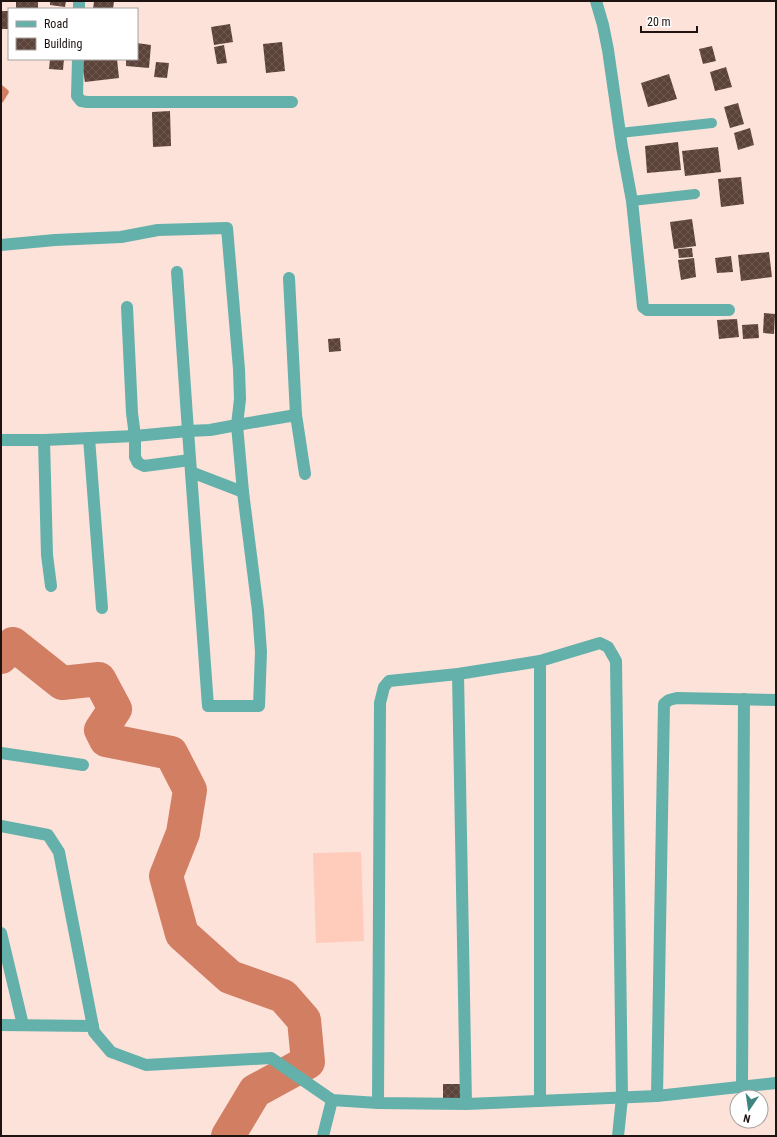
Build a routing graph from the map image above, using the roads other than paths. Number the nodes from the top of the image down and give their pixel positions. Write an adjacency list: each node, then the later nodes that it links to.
1 (596, 1): 5 (street)
2 (78, 60): 3 (street)
3 (292, 102)
4 (712, 123): 5 (lane)
5 (620, 132): 7 (street)
6 (695, 194): 7 (lane)
7 (632, 201): 12 (street)
8 (1, 245): 14 (street)
9 (177, 272): 15 (street)
10 (289, 278): 13 (street)
11 (126, 307): 16 (street)
12 (729, 310)
13 (296, 415): 14 (street); 22 (street)
14 (237, 424): 15 (street); 23 (street)
15 (188, 431): 16 (street); 20 (street)
16 (135, 436): 17 (street); 20 (street)
17 (89, 438): 19 (street); 25 (street)
18 (1, 440): 19 (street)
19 (44, 440): 24 (street)
20 (190, 460): 21 (street)
21 (191, 472): 23 (street); 23 (street)
22 (305, 474)
23 (243, 492)
24 (51, 586)
25 (102, 608)
26 (540, 661): 27 (street); 41 (street); 42 (street)
27 (458, 674): 43 (street); 44 (street)
28 (744, 699): 29 (street); 38 (street); 39 (street)
29 (776, 700)
30 (1, 753): 31 (street)
31 (83, 766)
32 (1, 826): 36 (street)
33 (1, 933): 35 (street)
34 (1, 1025): 35 (street)
35 (23, 1025): 36 (street)
36 (93, 1026): 40 (street)
37 (776, 1083): 38 (street)
38 (742, 1087): 39 (street)
39 (657, 1096): 41 (street)
40 (329, 1098): 43 (street); 45 (street)
41 (622, 1098): 42 (street); 46 (street)
42 (540, 1101): 44 (street)
43 (378, 1103): 44 (street)
44 (466, 1104)
45 (323, 1136)
46 (618, 1136)

